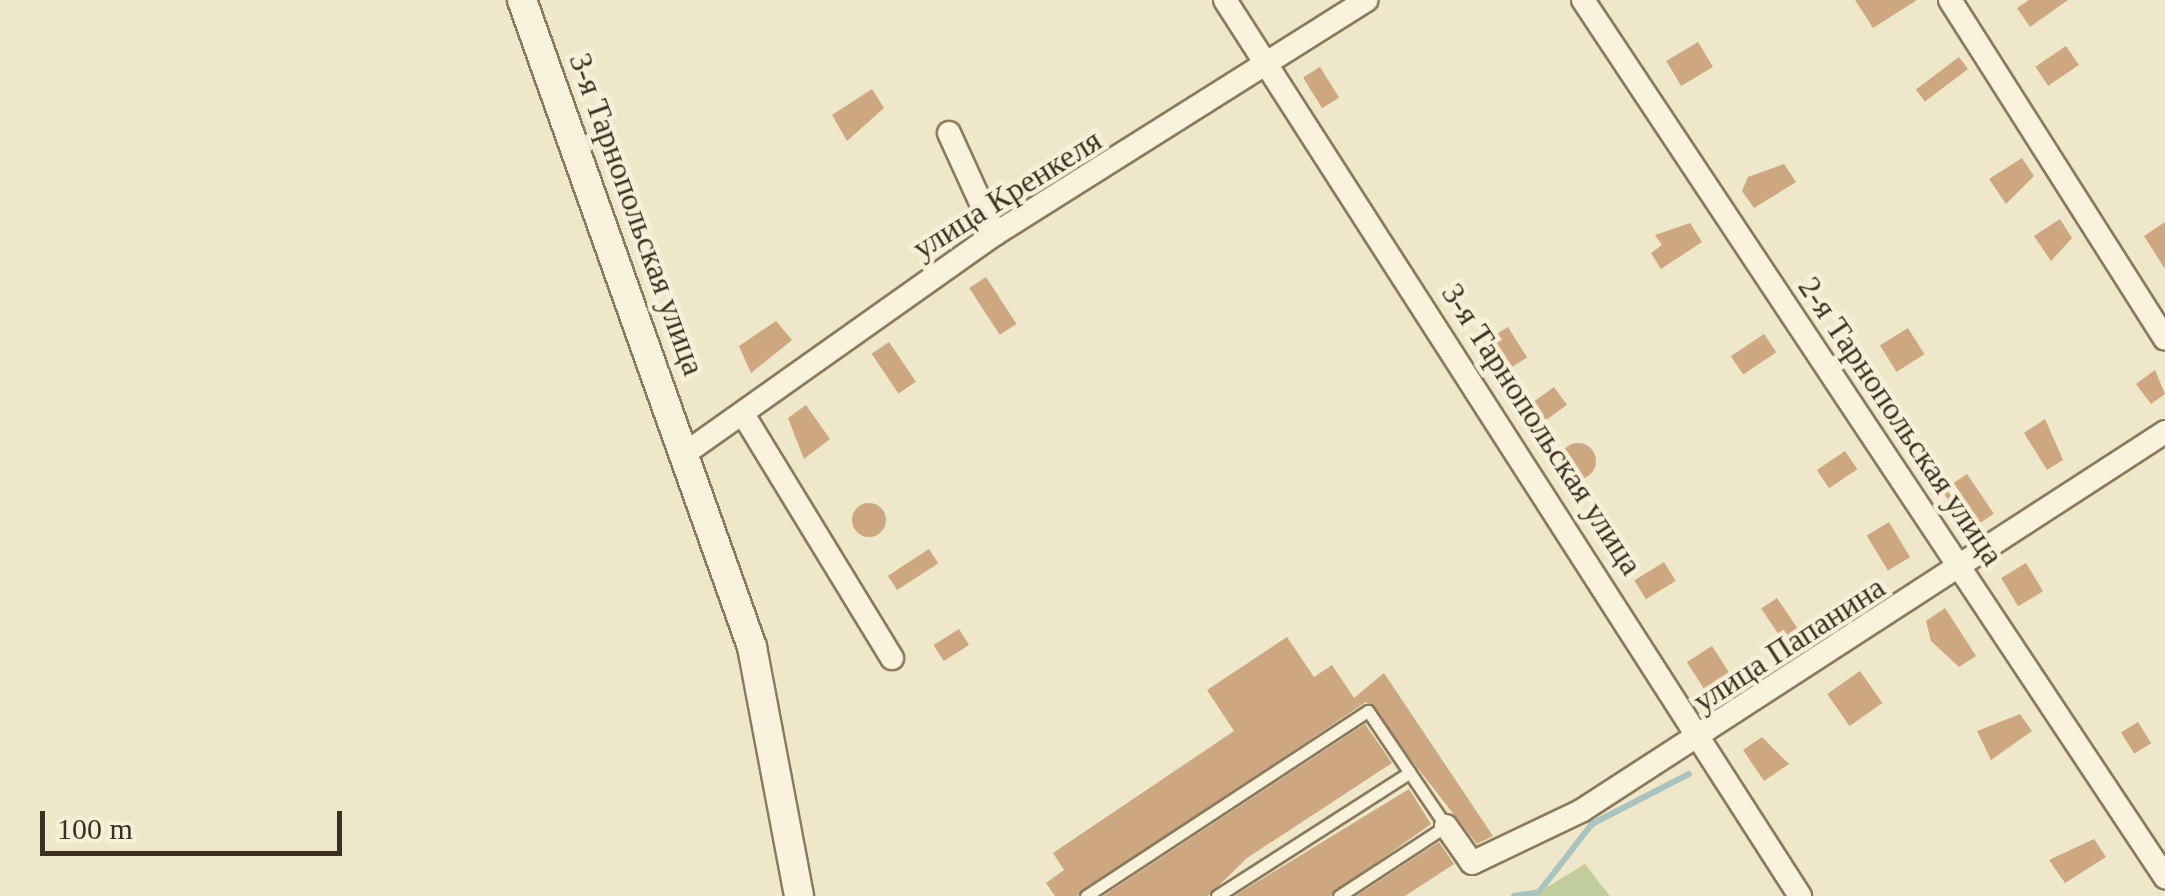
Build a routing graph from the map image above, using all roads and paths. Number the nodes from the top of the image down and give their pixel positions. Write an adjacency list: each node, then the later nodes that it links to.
1 (522, 0): 12 (street, 3-я Тарнопольская улица)
2 (1225, 0): 6 (street, 3-я Тарнопольская улица)
3 (1367, 0): 6 (street, улица Кренкеля)
4 (1583, 0): 13 (street, 2-я Тарнопольская улица)
5 (1950, 0): 9 (street)
6 (1268, 66): 8 (street, улица Кренкеля); 15 (street, 3-я Тарнопольская улица)
7 (950, 133): 8 (street)
8 (995, 234): 10 (street, улица Кренкеля)
9 (2165, 339)
10 (743, 414): 12 (street, улица Кренкеля); 14 (street)
11 (2165, 432): 13 (street, улица Папанина)
12 (687, 452): 19 (street, 3-я Тарнопольская улица)
13 (1961, 570): 15 (street, улица Папанина); 18 (street, 2-я Тарнопольская улица)
14 (892, 658)
15 (1700, 741): 17 (street, улица Папанина); 23 (street, 3-я Тарнопольская улица)
16 (1410, 772): 17 (lane); 20 (lane); 21 (lane)
17 (1446, 826): 22 (lane)
18 (2165, 877)
19 (799, 896)
20 (1086, 896)
21 (1217, 896)
22 (1339, 896)
23 (1800, 896)

